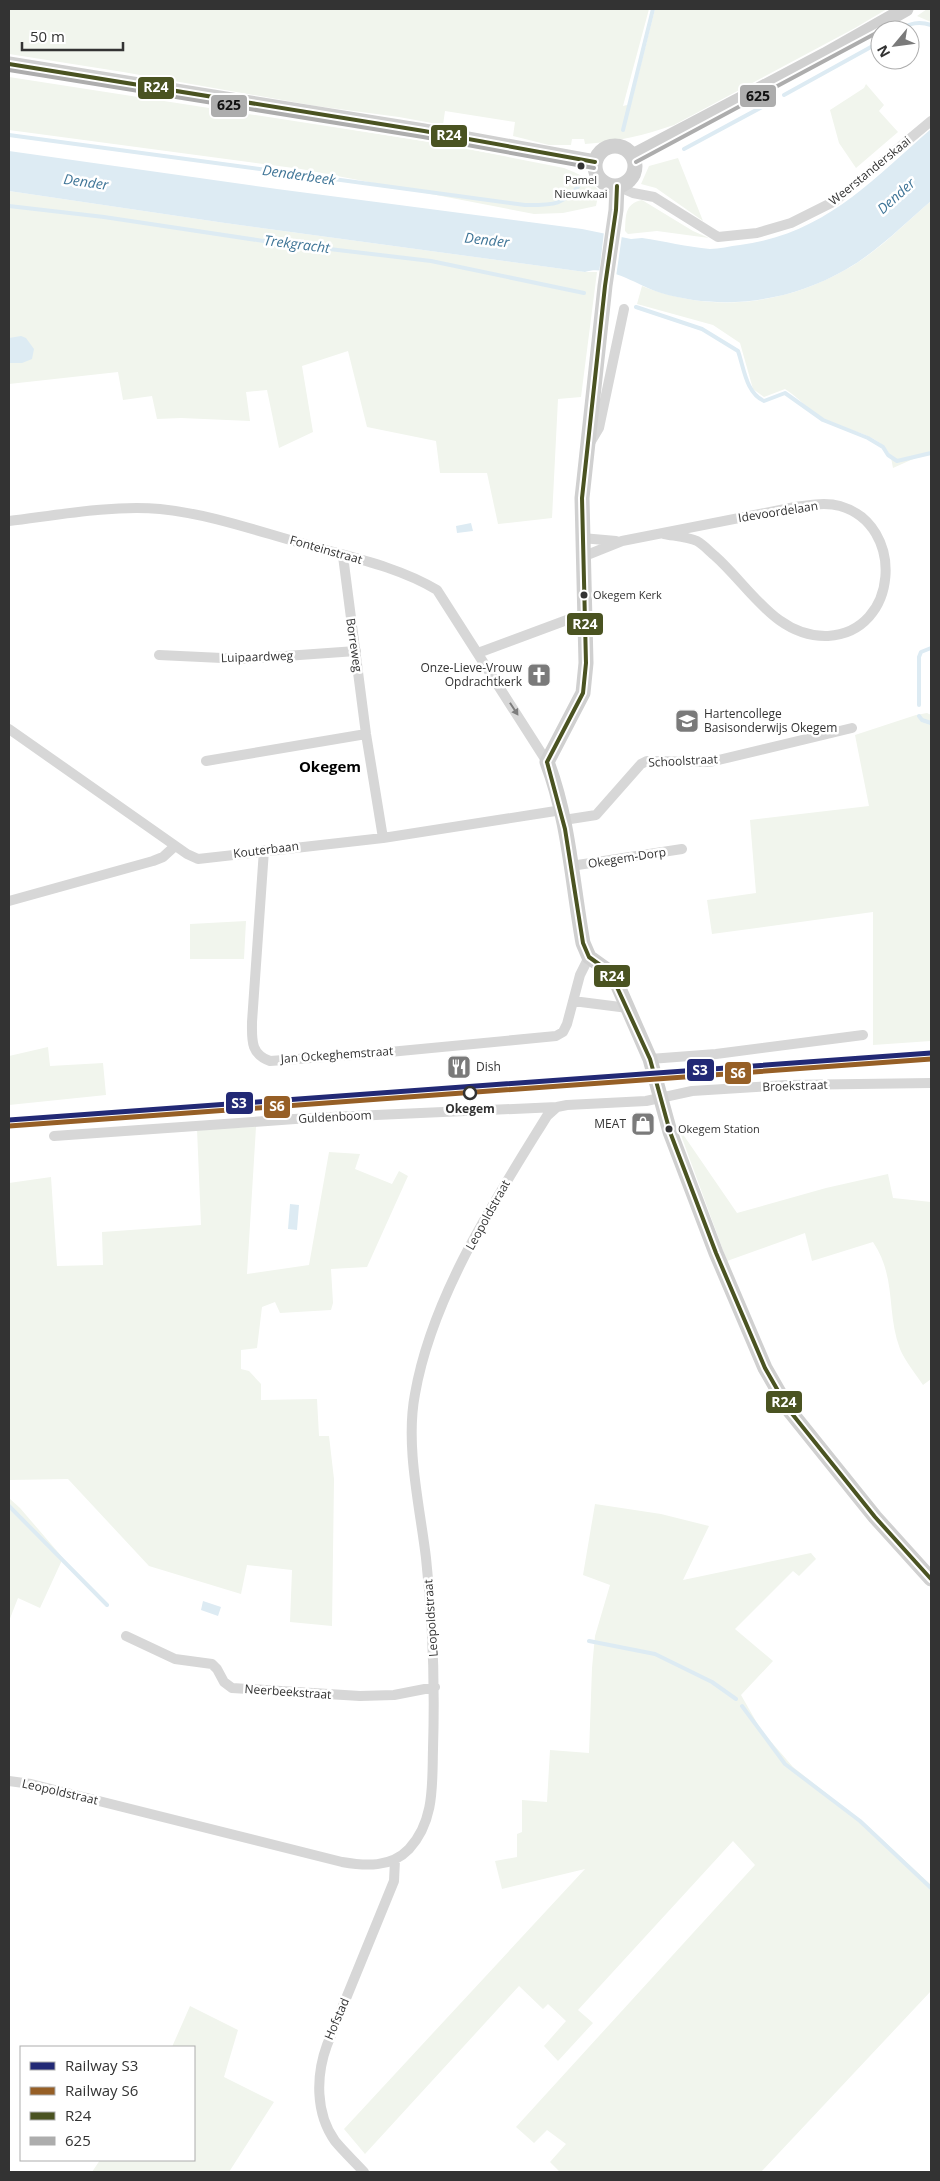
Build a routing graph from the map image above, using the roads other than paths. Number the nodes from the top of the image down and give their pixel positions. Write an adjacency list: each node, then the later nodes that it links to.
1 (906, 9): 4 (main road)
2 (9, 64): 5 (main road)
3 (931, 121): 6 (street, Weerstanderskaai)
4 (633, 156): 5 (main road); 6 (main road)
5 (595, 162): 6 (main road)
6 (617, 186): 8 (main road)
7 (624, 309): 8 (street)
8 (588, 446): 11 (main road)
9 (9, 521): 13 (street, Fonteinstraat)
10 (664, 534): 10 (street, Idevoordelaan); 12 (street, Idevoordelaan)
11 (582, 538): 12 (street, Idevoordelaan); 14 (main road)
12 (622, 541): 14 (street, Idevoordelaan)
13 (343, 556): 16 (street, Borreweg); 17 (street, Fonteinstraat)
14 (582, 556): 15 (main road)
15 (583, 614): 17 (street); 23 (main road)
16 (356, 651): 18 (street, Luipaardweg); 21 (street, Borreweg)
17 (478, 653): 23 (street, Fonteinstraat, one-way to 23)
18 (159, 655)
19 (852, 728): 24 (street, Schoolstraat)
20 (9, 729): 26 (street, Kouterbaan)
21 (366, 734): 22 (street); 25 (street, Borreweg)
22 (206, 761)
23 (547, 762): 24 (main road, Okegem-Dorp)
24 (563, 815): 25 (street, Kouterbaan); 29 (main road, Okegem-Dorp)
25 (383, 838): 28 (street, Kouterbaan)
26 (175, 846): 28 (street, Kouterbaan); 30 (street)
27 (682, 849): 29 (street, Okegem-Dorp)
28 (264, 850): 32 (street, Jan Ockeghemstraat)
29 (571, 866): 31 (main road, Okegem-Dorp)
30 (9, 901)
31 (589, 957): 32 (street); 33 (main road)
32 (573, 1001): 33 (street)
33 (628, 1008): 35 (main road)
34 (863, 1035): 35 (street)
35 (650, 1059): 37 (main road)
36 (931, 1083): 37 (street, Broekstraat)
37 (660, 1098): 38 (street); 40 (main road)
38 (557, 1107): 39 (street, Guldenboom); 42 (street, Leopoldstraat)
39 (54, 1136)
40 (931, 1579)
41 (126, 1636): 42 (street, Neerbeekstraat)
42 (435, 1687): 44 (street, Leopoldstraat)
43 (9, 1781): 44 (street, Leopoldstraat)
44 (395, 1860): 45 (street, Hofstad)
45 (364, 2172)

